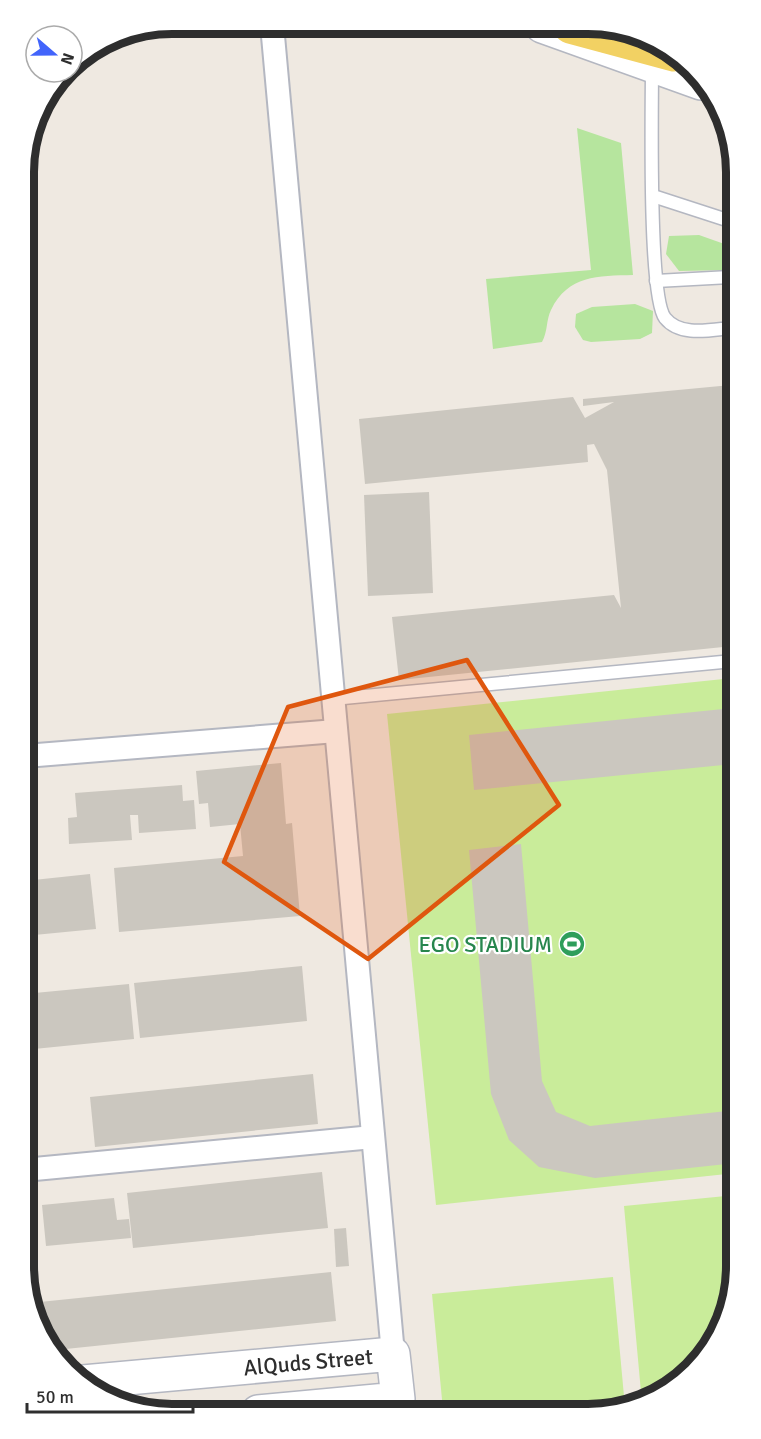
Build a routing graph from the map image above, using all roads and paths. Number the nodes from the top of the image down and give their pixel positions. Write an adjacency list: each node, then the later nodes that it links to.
1 (571, 34): 4 (street)
2 (591, 34): 4 (main road)
3 (273, 35): 12 (street)
4 (663, 60): 5 (street); 6 (lane)
5 (681, 71)
6 (653, 196): 7 (lane); 9 (lane)
7 (726, 220)
8 (726, 277): 9 (lane)
9 (656, 280): 10 (lane)
10 (726, 328)
11 (726, 662): 12 (lane)
12 (333, 699): 13 (street)
13 (336, 731): 14 (street); 15 (street)
14 (34, 755)
15 (373, 1137): 16 (street); 17 (street)
16 (34, 1169)
17 (393, 1354): 18 (street, AlQuds Street); 19 (street)
18 (96, 1381)
19 (398, 1404)

